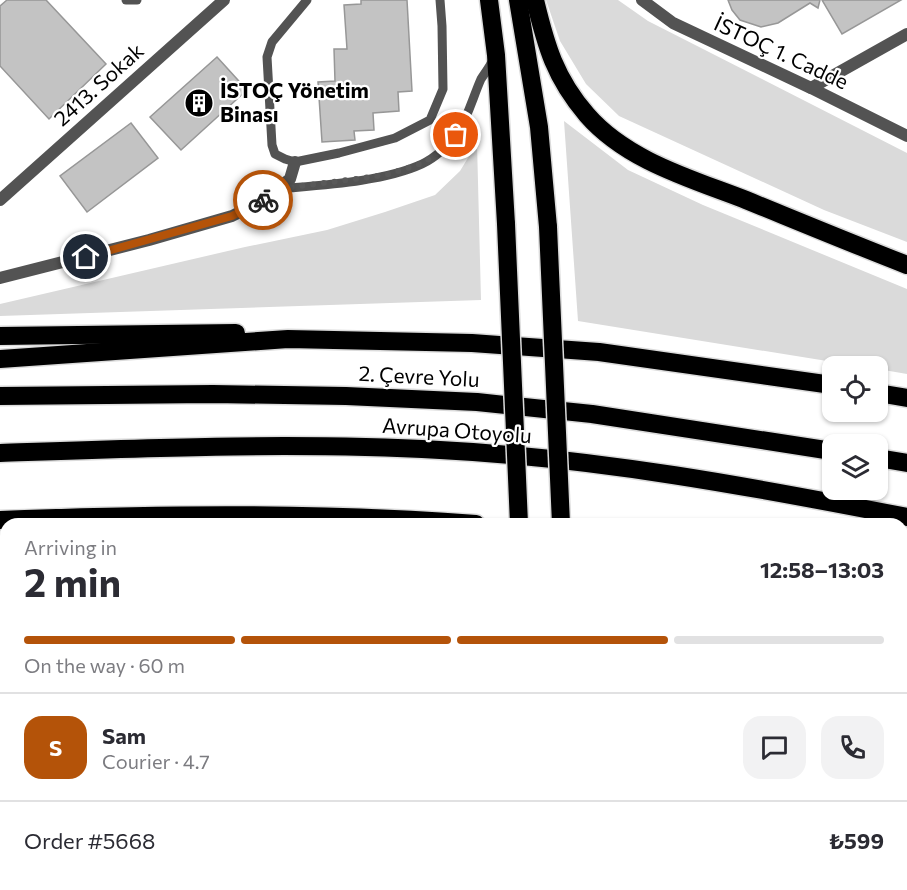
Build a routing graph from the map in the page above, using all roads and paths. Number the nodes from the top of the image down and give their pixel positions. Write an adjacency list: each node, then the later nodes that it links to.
1 (126, 0): 2 (lane)
2 (137, 0)
3 (224, 0): 16 (street, 2413. Sokak)
4 (306, 0): 14 (lane)
5 (440, 0): 14 (lane)
6 (489, 0): 11 (highway)
7 (518, 0): 33 (highway, bridge)
8 (535, 0): 17 (highway)
9 (643, 0): 12 (street, İSTOÇ 1. Cadde)
10 (907, 34): 12 (street)
11 (496, 55): 15 (lane); 32 (highway, bridge)
12 (811, 88): 13 (street, İSTOÇ 1. Cadde)
13 (907, 136)
14 (295, 162): 15 (street)
15 (278, 189): 18 (street)
16 (0, 200)
17 (907, 265)
18 (0, 278)
19 (0, 336): 20 (highway)
20 (288, 339): 21 (highway); 22 (highway)
21 (0, 359)
22 (822, 385)
23 (888, 395): 25 (highway)
24 (0, 396): 26 (highway, 2. Çevre Yolu)
25 (907, 398)
26 (822, 449)
27 (0, 453): 34 (highway, Avrupa Otoyolu)
28 (888, 460): 29 (highway)
29 (907, 463)
30 (63, 518): 31 (highway)
31 (363, 518)
32 (519, 518)
33 (561, 518)
34 (907, 518)

